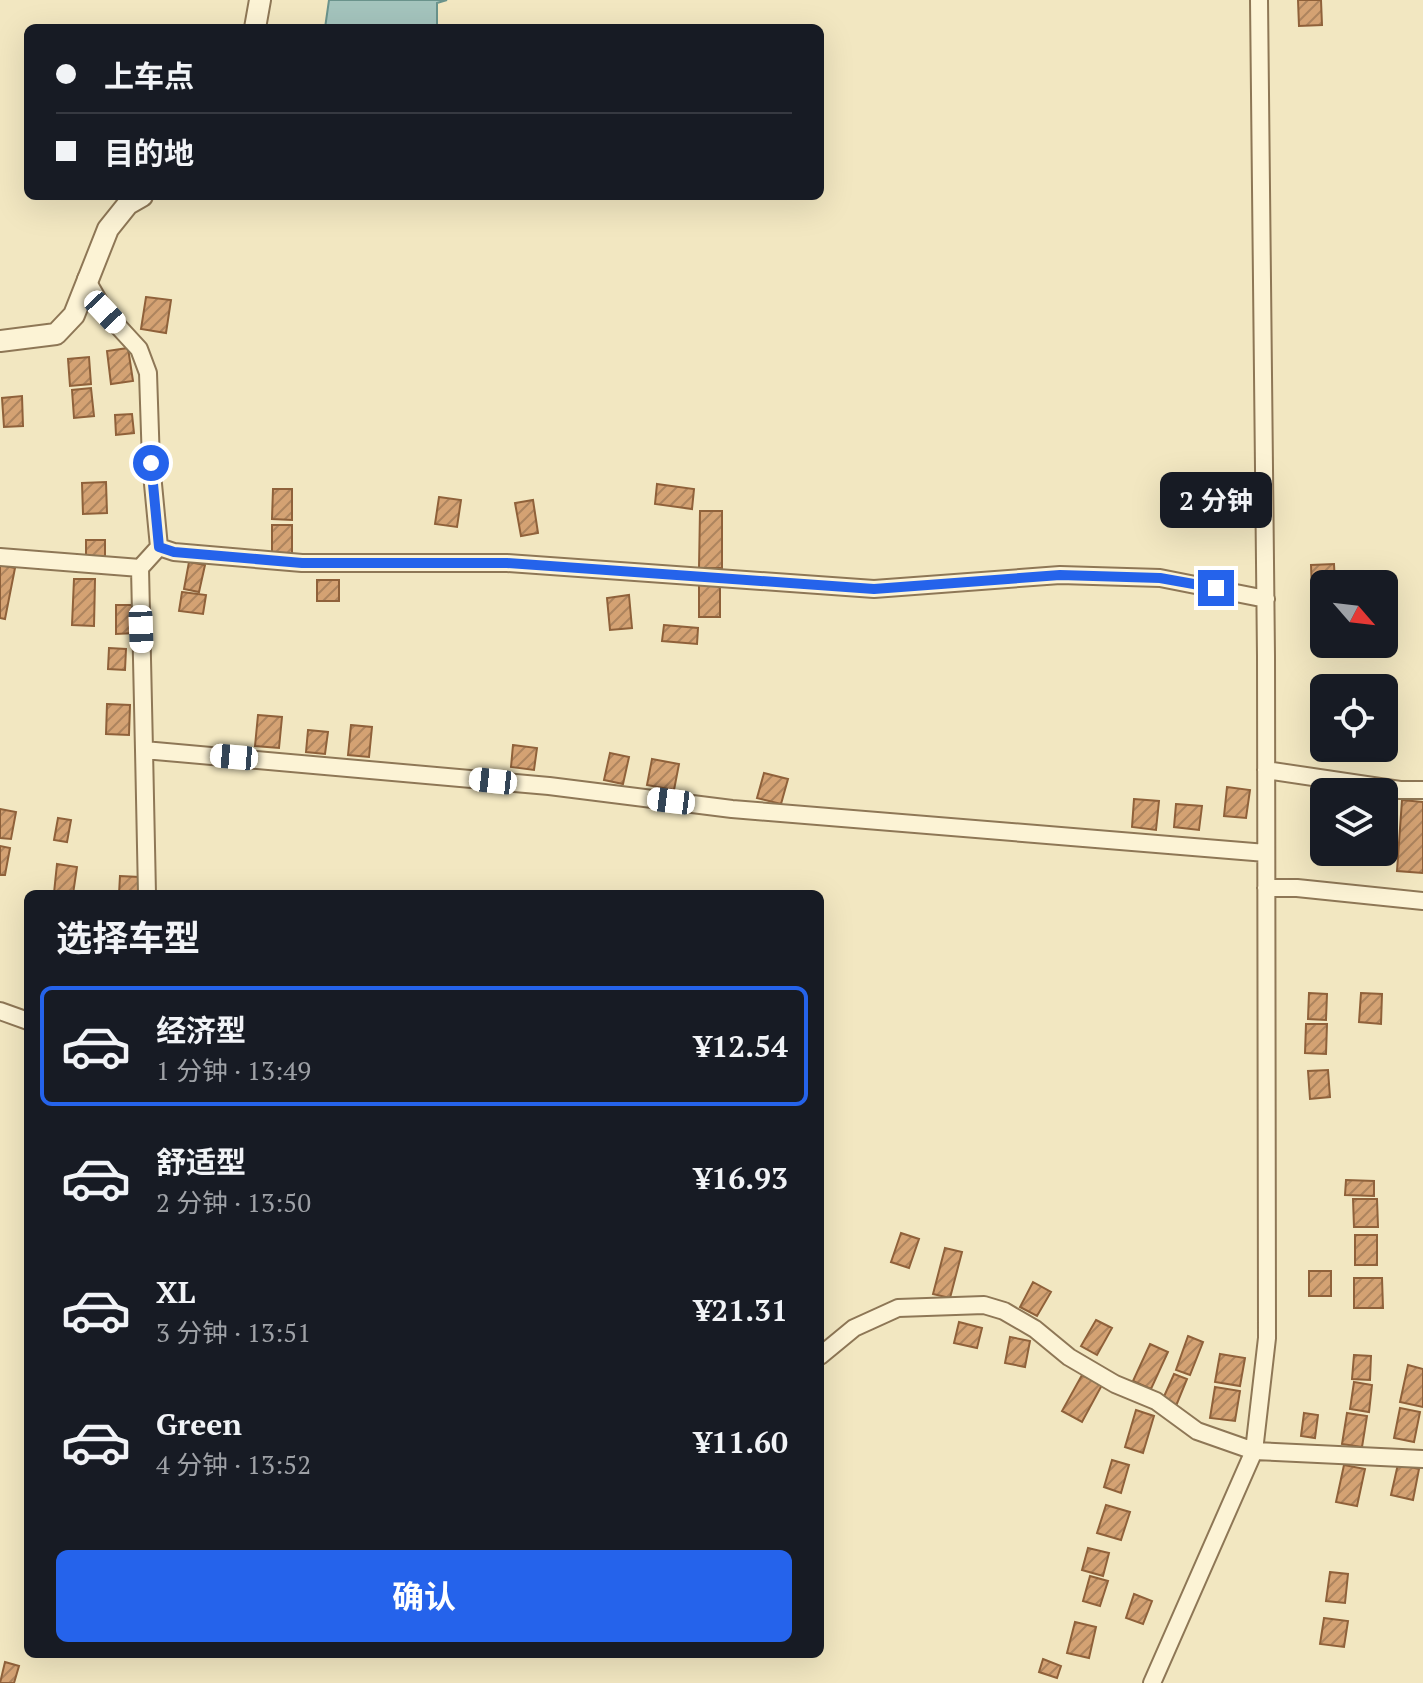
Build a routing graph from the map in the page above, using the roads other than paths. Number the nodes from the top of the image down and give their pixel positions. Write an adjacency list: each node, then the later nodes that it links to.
1 (260, 0): 3 (street)
2 (1259, 0): 10 (street)
3 (256, 24)
4 (135, 200): 5 (street)
5 (86, 279): 6 (street); 7 (street)
6 (0, 341)
7 (159, 547): 9 (street); 10 (street)
8 (0, 557): 9 (street)
9 (140, 568): 11 (street)
10 (1266, 599): 12 (street)
11 (144, 750): 14 (street); 16 (street)
12 (1266, 770): 13 (street); 14 (street)
13 (1423, 790)
14 (1266, 853): 15 (street)
15 (1266, 888): 17 (street); 21 (street)
16 (147, 890)
17 (1423, 901)
18 (0, 1011): 19 (street)
19 (24, 1020)
20 (824, 1353): 21 (street)
21 (1254, 1451): 22 (street); 23 (street)
22 (1423, 1459)
23 (1152, 1683)

